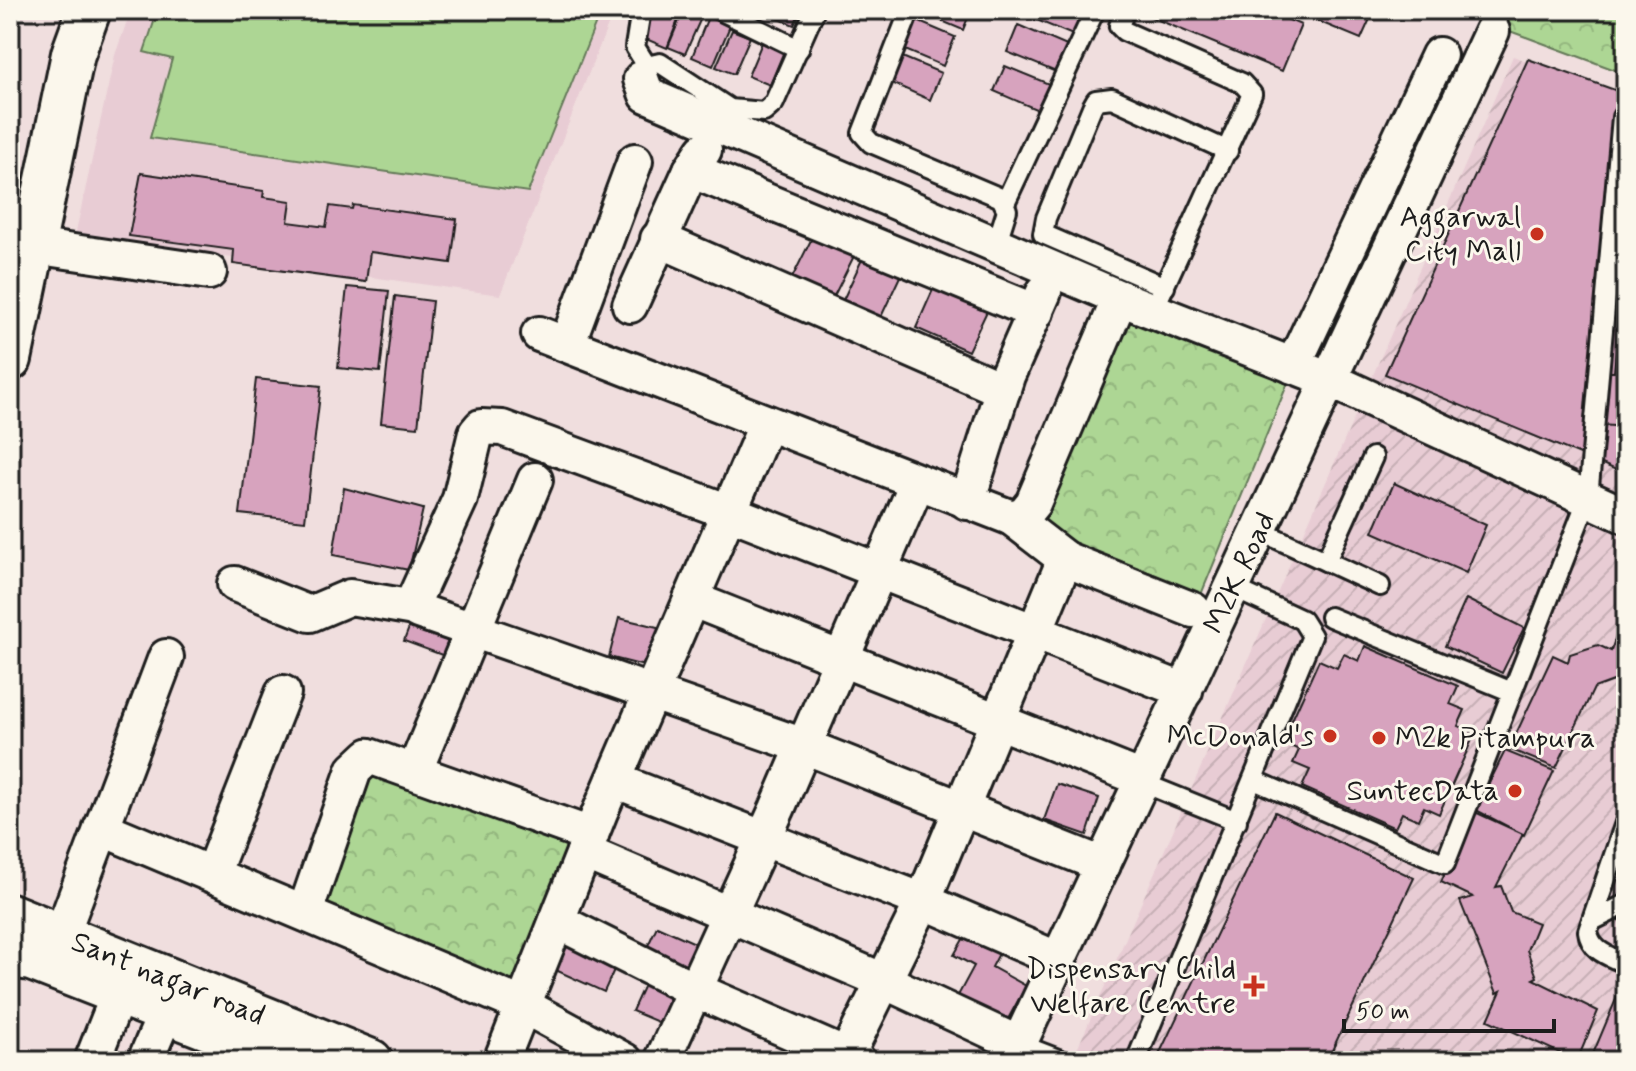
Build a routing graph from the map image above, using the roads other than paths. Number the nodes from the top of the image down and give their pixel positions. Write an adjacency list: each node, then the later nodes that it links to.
1 (89, 10): 18 (street)
2 (641, 10): 11 (lane)
3 (719, 10): 9 (lane)
4 (815, 10): 9 (lane)
5 (910, 10): 15 (lane)
6 (1095, 10): 15 (lane)
7 (1125, 10): 13 (lane)
8 (1492, 31): 27 (street, M2K Road)
9 (799, 49): 11 (lane)
10 (1439, 55): 26 (street)
11 (644, 73): 17 (street)
12 (1626, 111): 33 (lane)
13 (1228, 151): 22 (lane); 22 (lane)
14 (635, 161): 29 (street)
15 (1005, 203): 17 (lane)
16 (658, 239): 23 (street); 24 (street); 28 (street)
17 (996, 245): 19 (street)
18 (33, 246): 20 (street); 25 (street)
19 (1054, 270): 21 (street); 24 (street)
20 (209, 272)
21 (1120, 298): 22 (street); 37 (street)
22 (1159, 299): 26 (street)
23 (630, 305)
24 (1036, 312): 28 (street)
25 (10, 359)
26 (1293, 366): 27 (street)
27 (1330, 380): 33 (street); 38 (street, M2K Road)
28 (1003, 390): 34 (street)
29 (767, 423): 32 (street); 35 (street)
30 (1373, 457): 40 (lane)
31 (535, 480): 49 (street)
32 (917, 483): 34 (street); 41 (street)
33 (1588, 498): 36 (street); 55 (lane)
34 (967, 502): 37 (street)
35 (729, 512): 41 (street); 45 (street); 46 (street)
36 (1626, 516)
37 (1012, 518): 39 (street)
38 (1260, 531): 40 (lane); 44 (street, M2K Road)
39 (1065, 559): 47 (street); 50 (street)
40 (1326, 561): 43 (lane)
41 (879, 572): 50 (street); 52 (street)
42 (235, 584): 46 (street)
43 (1380, 586)
44 (1233, 588): 54 (street, M2K Road); 61 (lane)
45 (691, 599): 52 (street); 53 (street)
46 (414, 608): 49 (street)
47 (1193, 610)
48 (1330, 617): 55 (lane)
49 (473, 630): 53 (street); 59 (street)
50 (1034, 633): 54 (street); 57 (street)
51 (166, 657): 66 (street)
52 (841, 661): 57 (street); 58 (street)
53 (653, 691): 58 (street); 60 (street)
54 (1185, 691): 62 (street, M2K Road)
55 (1512, 692): 61 (lane)
56 (283, 693): 70 (street)
57 (998, 720): 62 (street); 63 (street)
58 (804, 746): 63 (street); 67 (street)
59 (415, 770): 68 (street); 73 (street)
60 (614, 780): 67 (street); 68 (street)
61 (1254, 780): 65 (lane)
62 (1151, 784): 65 (lane); 69 (street, M2K Road)
63 (962, 807): 69 (street); 71 (street)
64 (1626, 820): 77 (lane)
65 (1237, 821): 98 (lane)
66 (101, 828): 70 (street); 78 (street)
67 (763, 839): 71 (street); 75 (street)
68 (588, 843): 75 (street); 76 (street)
69 (1103, 865): 80 (street, M2K Road)
70 (212, 874): 73 (street)
71 (923, 901): 80 (street); 82 (street)
72 (1626, 904): 77 (lane)
73 (305, 912): 85 (street)
74 (10, 915): 78 (street, Sant nagar road)
75 (728, 915): 82 (street); 83 (street)
76 (557, 921): 83 (street); 85 (street)
77 (1592, 921): 81 (lane)
78 (61, 936): 93 (street, Sant nagar road)
79 (10, 956): 84 (street, Sant nagar road)
80 (1059, 960): 88 (street, M2K Road)
81 (1626, 964)
82 (884, 981): 88 (street); 89 (street)
83 (695, 990): 89 (street); 96 (street)
84 (119, 993): 86 (street, Sant nagar road); 90 (street)
85 (524, 1006): 94 (street); 95 (street)
86 (166, 1012): 87 (street, Sant nagar road); 91 (street)
87 (233, 1050): 92 (street, Sant nagar road)
88 (1015, 1052): 97 (lane)
89 (849, 1059)
90 (92, 1061)
91 (145, 1061)
92 (292, 1061)
93 (371, 1061)
94 (501, 1061)
95 (625, 1061)
96 (662, 1061)
97 (1063, 1061)
98 (1136, 1061)

